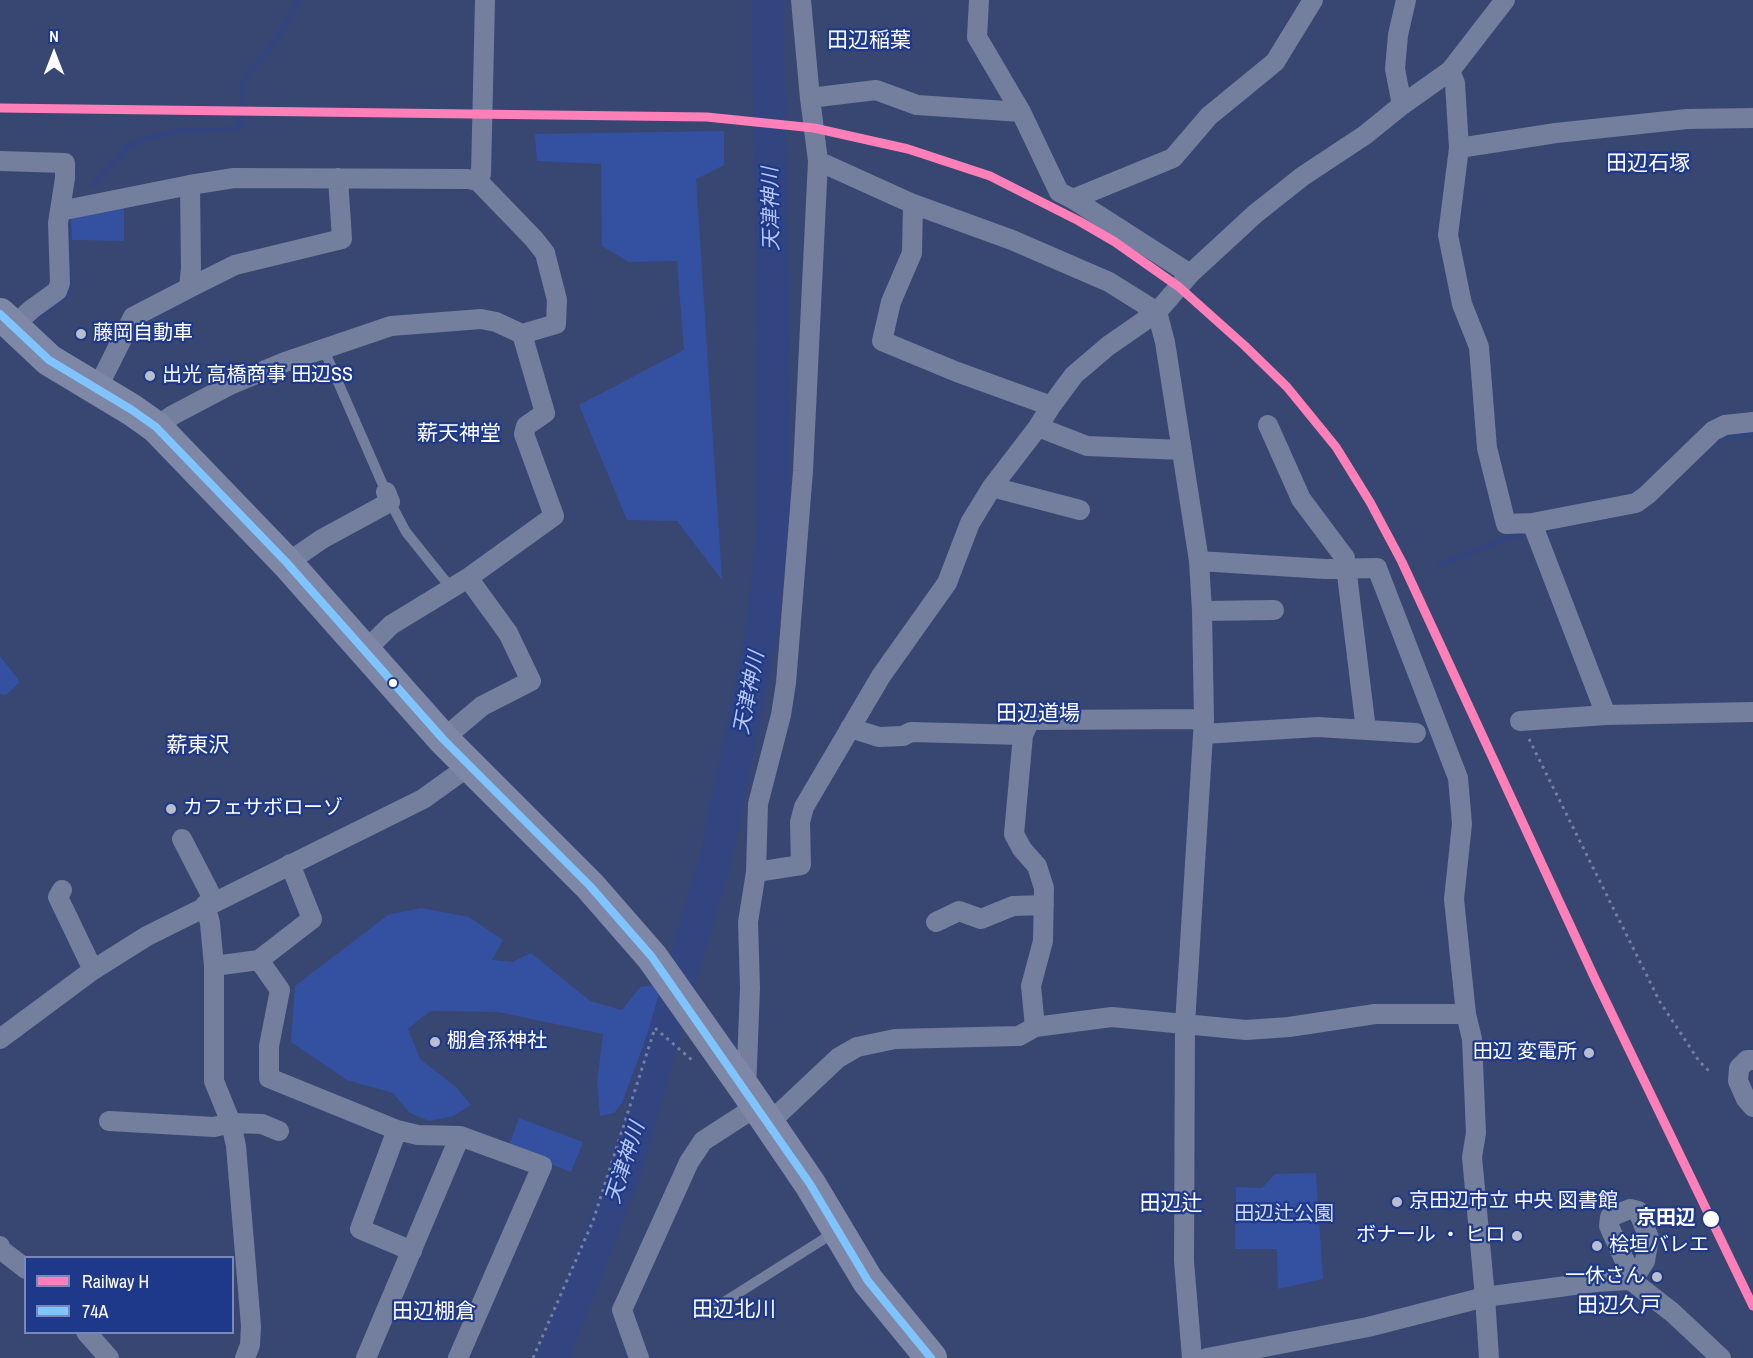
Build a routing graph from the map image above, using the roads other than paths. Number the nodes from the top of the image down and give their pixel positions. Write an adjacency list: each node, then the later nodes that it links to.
1 (485, 0): 16 (street)
2 (801, 0): 8 (street)
3 (979, 0): 10 (street)
4 (1313, 0): 18 (street)
5 (1406, 0): 9 (street)
6 (1505, 0): 7 (street)
7 (1450, 71): 9 (street); 12 (street)
8 (810, 98): 10 (street); 13 (street)
9 (1401, 105): 21 (street)
10 (1021, 112): 18 (street)
11 (1753, 118): 12 (street)
12 (1459, 148): 37 (street)
13 (818, 160): 19 (street); 58 (street)
14 (0, 161): 20 (street)
15 (338, 178): 16 (street); 17 (street); 22 (street)
16 (478, 181): 25 (street)
17 (190, 185): 20 (street); 22 (street)
18 (1073, 199): 21 (street)
19 (913, 204): 23 (street); 28 (street)
20 (60, 211): 24 (street)
21 (1190, 274): 23 (street)
22 (189, 288): 27 (street)
23 (1157, 312): 28 (street); 33 (street)
24 (6, 320): 27 (main road)
25 (522, 334): 26 (street); 41 (street)
26 (324, 350): 32 (street); 35 (lane)
27 (97, 389): 32 (main road)
28 (1051, 406): 31 (street)
29 (1753, 422): 37 (street)
30 (1268, 424): 40 (street)
31 (1038, 427): 33 (street); 34 (street)
32 (156, 428): 39 (main road)
33 (1182, 450): 38 (street)
34 (992, 487): 36 (street); 50 (street)
35 (388, 497): 39 (street); 42 (lane)
36 (1080, 510)
37 (1534, 529): 47 (street)
38 (1199, 561): 40 (street); 44 (street)
39 (287, 563): 45 (main road)
40 (1346, 569): 51 (street); 66 (street)
41 (468, 578): 42 (street); 54 (street)
42 (451, 588): 45 (street)
43 (1274, 610): 44 (street)
44 (1202, 611): 49 (street)
45 (364, 652): 54 (main road)
46 (1753, 712): 47 (street)
47 (1606, 715): 48 (street)
48 (1520, 721)
49 (1203, 727): 51 (street); 53 (street); 67 (street)
50 (850, 728): 53 (street); 58 (street)
51 (1366, 730): 52 (street)
52 (1416, 733)
53 (1023, 735): 61 (street)
54 (443, 739): 55 (main road)
55 (469, 766): 57 (street); 71 (main road)
56 (182, 840): 60 (street)
57 (290, 864): 60 (street); 63 (street)
58 (756, 872): 71 (street)
59 (62, 890): 65 (street)
60 (210, 903): 64 (street); 65 (street)
61 (1044, 905): 62 (street); 68 (street)
62 (936, 922)
63 (259, 960): 64 (street); 75 (street)
64 (214, 966): 74 (street)
65 (93, 970): 69 (street)
66 (1466, 1014): 67 (street); 82 (street)
67 (1185, 1024): 68 (street); 91 (street)
68 (1035, 1027): 71 (street)
69 (0, 1039)
70 (1753, 1060): 72 (street)
71 (758, 1106): 78 (main road); 89 (street)
72 (1753, 1107)
73 (109, 1121): 74 (street)
74 (231, 1123): 76 (street); 86 (street)
75 (397, 1130): 77 (street); 80 (street)
76 (279, 1131)
77 (460, 1136): 80 (street); 88 (street)
78 (838, 1231): 83 (lane); 90 (main road)
79 (0, 1246): 81 (street)
80 (412, 1251): 87 (street)
81 (24, 1267)
82 (1485, 1297): 92 (street); 93 (street); 94 (street)
83 (705, 1314)
84 (88, 1334): 85 (street)
85 (109, 1358)
86 (245, 1358)
87 (366, 1358)
88 (458, 1358)
89 (639, 1358)
90 (931, 1358)
91 (1192, 1358)
92 (1208, 1358)
93 (1489, 1358)
94 (1721, 1358)

